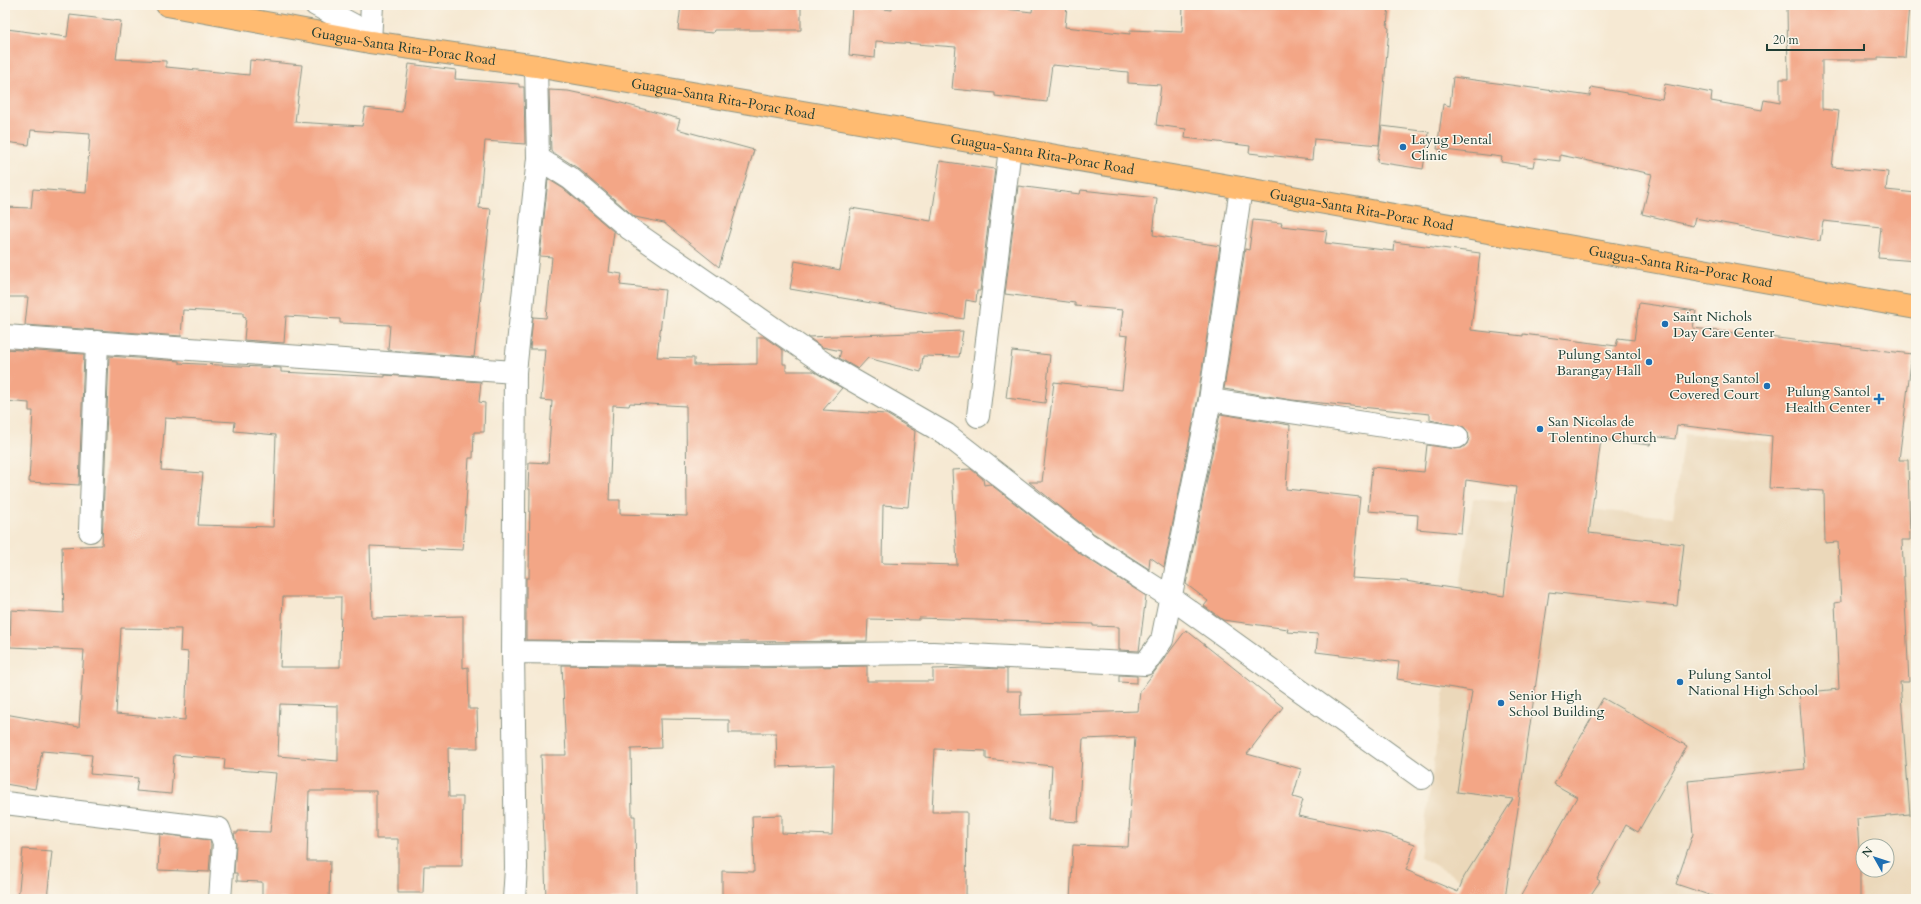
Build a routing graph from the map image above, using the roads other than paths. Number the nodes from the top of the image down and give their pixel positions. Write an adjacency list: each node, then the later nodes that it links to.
1 (167, 5): 4 (main road, Guagua-Santa Rita-Porac Road)
2 (316, 5): 4 (street)
3 (372, 5): 4 (street)
4 (370, 38): 5 (main road, Guagua-Santa Rita-Porac Road)
5 (536, 66): 6 (main road, Guagua-Santa Rita-Porac Road); 7 (street)
6 (1010, 148): 8 (main road, Guagua-Santa Rita-Porac Road); 14 (street)
7 (538, 158): 12 (street); 17 (street)
8 (1241, 188): 9 (main road, Guagua-Santa Rita-Porac Road); 13 (street)
9 (1916, 308)
10 (5, 336): 11 (street)
11 (98, 342): 12 (street); 16 (street)
12 (514, 372): 18 (street)
13 (1210, 400): 15 (street); 17 (street)
14 (978, 416)
15 (1457, 437)
16 (90, 531)
17 (1170, 597): 18 (street); 19 (street)
18 (513, 652): 22 (street)
19 (1422, 778)
20 (5, 803): 21 (street)
21 (220, 899)
22 (514, 899)

